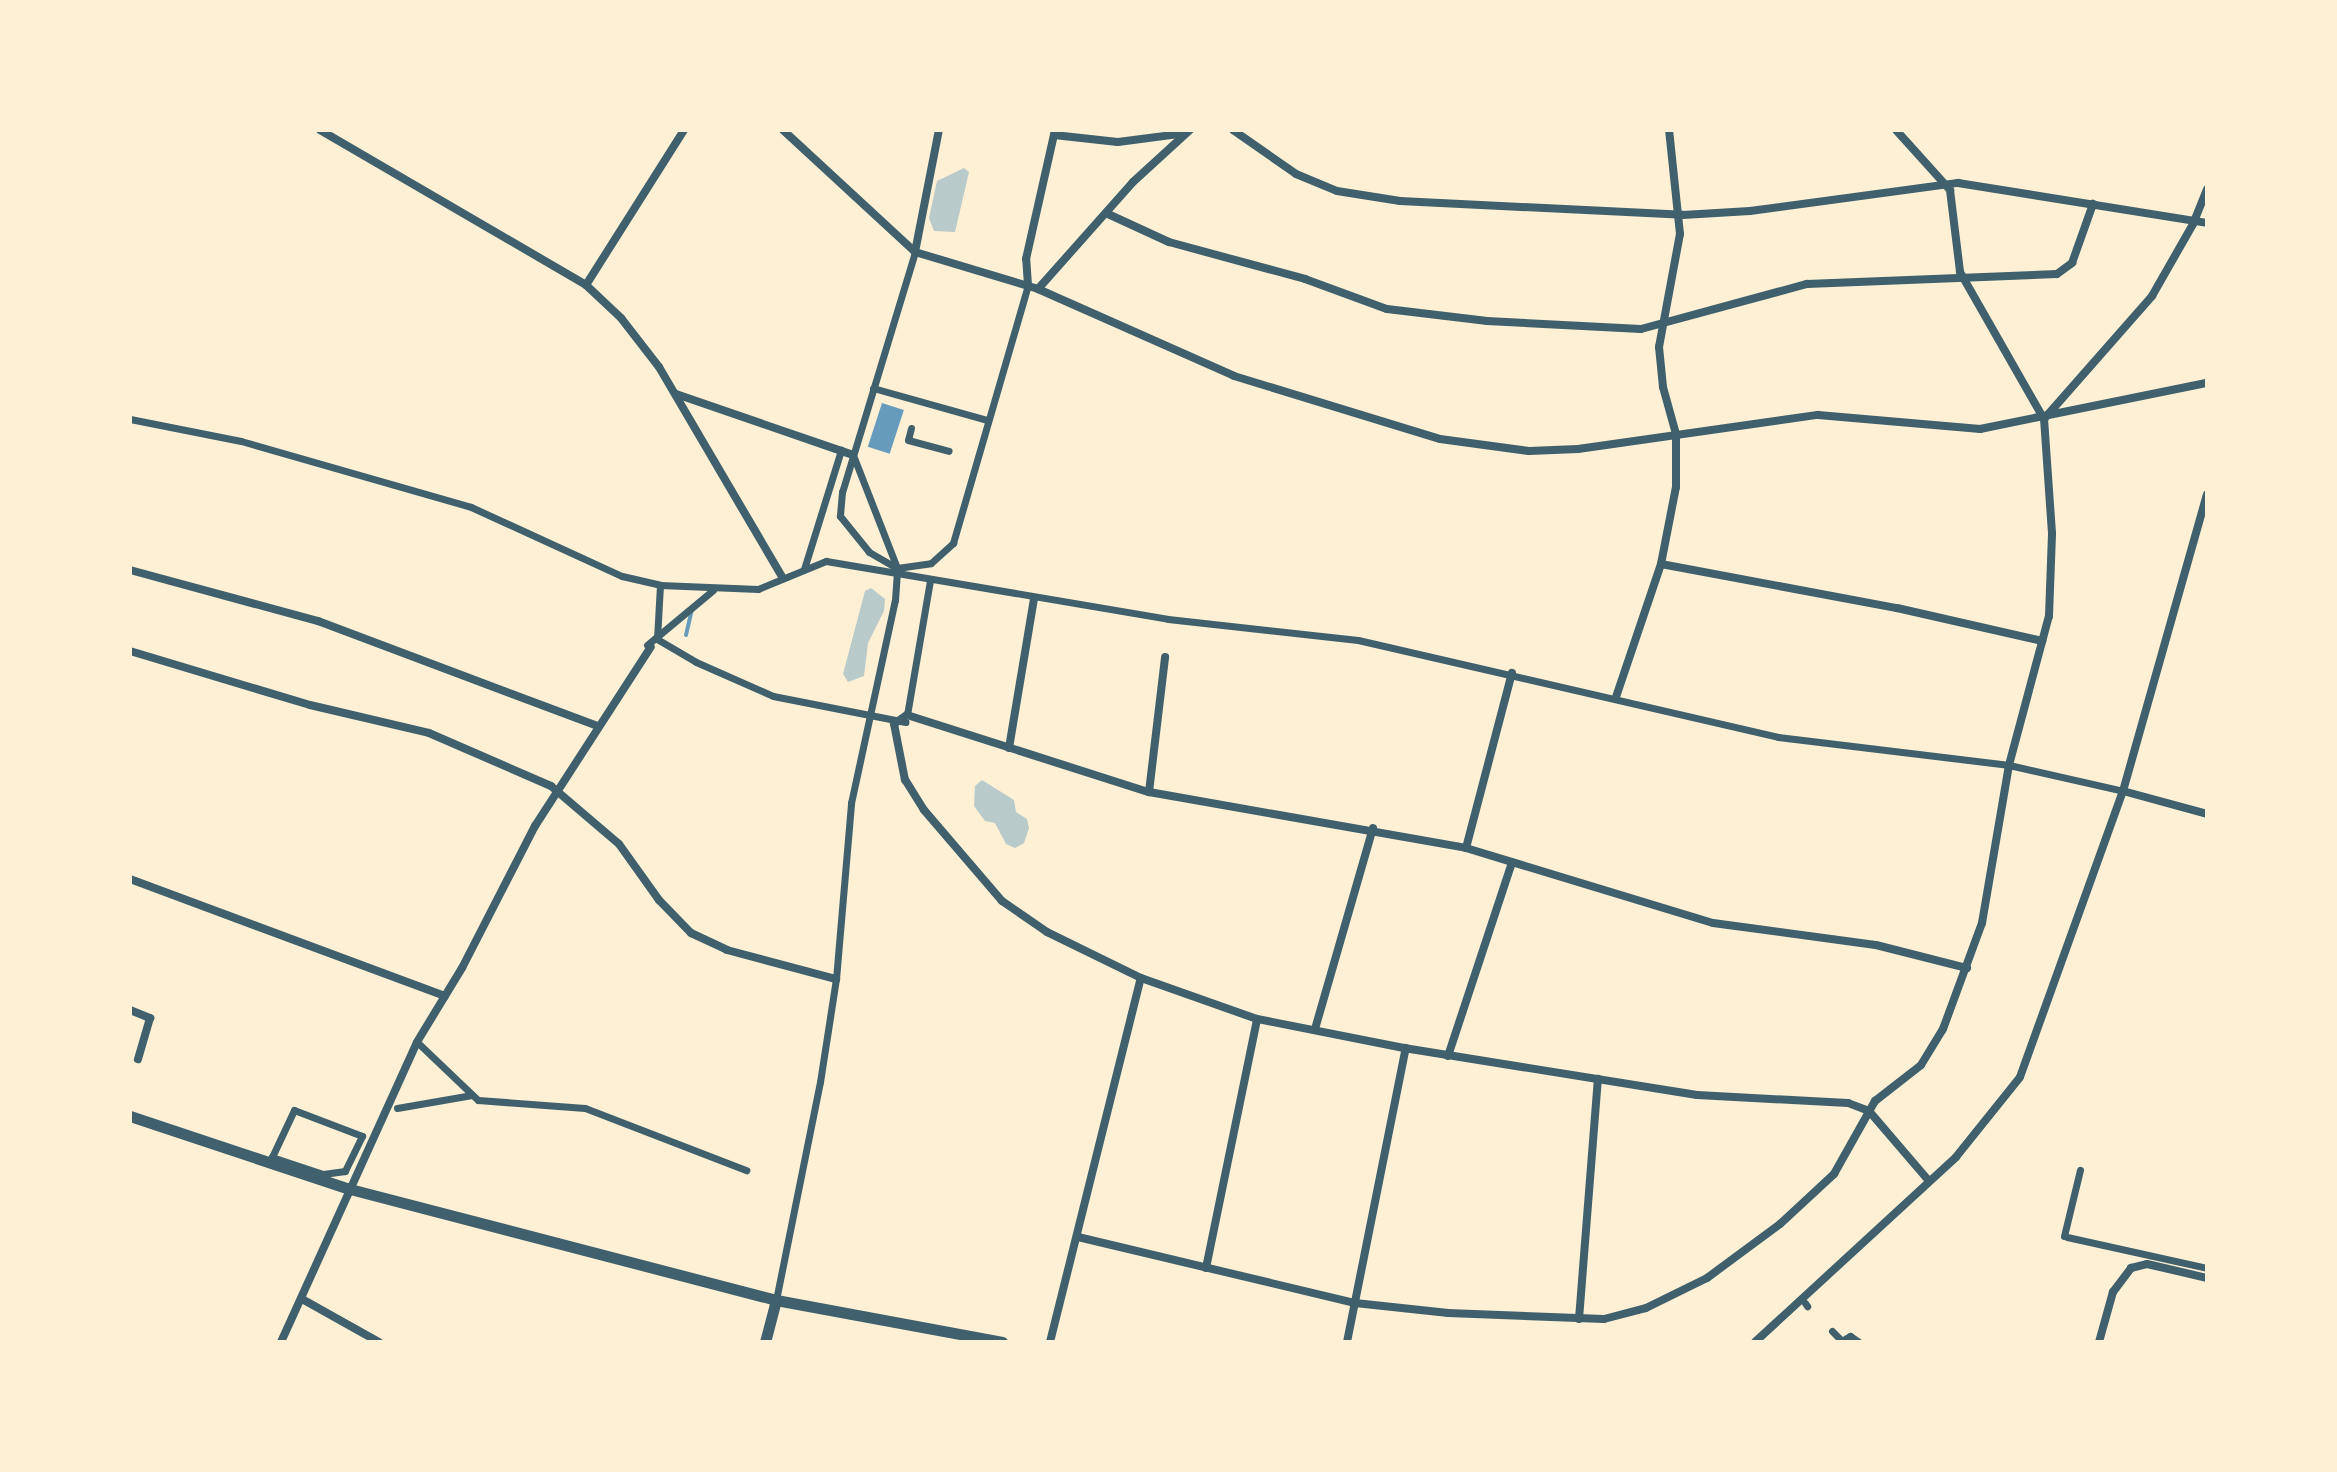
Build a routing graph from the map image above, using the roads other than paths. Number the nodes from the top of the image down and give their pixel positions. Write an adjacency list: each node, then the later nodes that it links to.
1 (320, 130): 20 (street)
2 (684, 130): 20 (street)
3 (783, 130): 18 (street)
4 (939, 130): 18 (street)
5 (1190, 130): 10 (street)
6 (1233, 130): 15 (street)
7 (1669, 130): 15 (street)
8 (1896, 130): 11 (street)
9 (1054, 132): 10 (street); 21 (street)
10 (1180, 134): 14 (street)
11 (1944, 184): 13 (street); 15 (street); 19 (street)
12 (2207, 189): 16 (street)
13 (2093, 204): 16 (street); 19 (street)
14 (1108, 214): 22 (street); 23 (street)
15 (1679, 215): 23 (street)
16 (2196, 220): 17 (street); 28 (street)
17 (2207, 223)
18 (915, 252): 21 (street); 25 (street)
19 (1964, 279): 23 (street); 28 (street)
20 (586, 285): 26 (street)
21 (1028, 285): 22 (street); 29 (street)
22 (1038, 289): 32 (street)
23 (1661, 326): 32 (street)
24 (2207, 383): 28 (street)
25 (873, 388): 29 (street); 36 (street)
26 (675, 394): 34 (street); 42 (street)
27 (130, 419): 44 (street)
28 (2044, 419): 32 (street); 47 (street)
29 (987, 420): 41 (street)
30 (911, 428): 33 (street)
31 (934, 434): 33 (street)
32 (1676, 434): 38 (street)
33 (931, 446): 35 (street)
34 (841, 450): 36 (street); 39 (street)
35 (949, 451)
36 (853, 455): 41 (street); 41 (street)
37 (2207, 495): 58 (street)
38 (1661, 564): 47 (street); 52 (street)
39 (804, 569): 41 (street); 42 (street)
40 (130, 570): 55 (street)
41 (897, 571): 43 (street); 53 (street)
42 (783, 578): 45 (street)
43 (930, 580): 46 (street); 54 (street)
44 (660, 585): 45 (street); 48 (street)
45 (713, 590): 48 (street)
46 (1034, 599): 51 (street); 56 (street)
47 (2042, 641): 57 (street)
48 (652, 644): 53 (street); 55 (street)
49 (130, 651): 60 (street)
50 (1165, 657): 59 (street)
51 (1512, 673): 52 (street); 63 (street)
52 (1616, 697): 57 (street)
53 (868, 712): 54 (street); 68 (street)
54 (903, 719): 56 (street); 67 (street)
55 (597, 726): 60 (street)
56 (1009, 748): 59 (street)
57 (2009, 765): 58 (street); 66 (street)
58 (2123, 791): 61 (street); 85 (street)
59 (1149, 792): 62 (street)
60 (555, 793): 68 (street); 69 (street)
61 (2207, 814)
62 (1373, 828): 63 (street); 72 (street)
63 (1466, 848): 64 (street)
64 (1512, 862): 66 (street); 75 (street)
65 (130, 879): 69 (street)
66 (1967, 968): 80 (street)
67 (1141, 978): 71 (street); 88 (street)
68 (836, 979): 94 (street)
69 (445, 996): 73 (street)
70 (130, 1010): 76 (street)
71 (1257, 1019): 72 (street); 90 (street)
72 (1315, 1029): 74 (street)
73 (417, 1042): 78 (street); 87 (street)
74 (1406, 1048): 75 (street); 95 (street)
75 (1448, 1056): 77 (street)
76 (138, 1059)
77 (1598, 1079): 80 (street); 96 (street)
78 (472, 1095): 79 (street); 83 (street)
79 (397, 1108)
80 (1869, 1111): 85 (street); 96 (street)
81 (130, 1116): 87 (street)
82 (272, 1157): 82 (street)
83 (746, 1170)
84 (2080, 1170): 89 (street)
85 (1929, 1181): 105 (street)
86 (2083, 1183): 89 (street)
87 (350, 1189): 93 (street); 94 (street)
88 (1078, 1237): 90 (street); 103 (street)
89 (2067, 1237): 91 (street)
90 (1206, 1268): 95 (street)
91 (2207, 1268)
92 (2207, 1278): 107 (street)
93 (302, 1299): 98 (street); 100 (street)
94 (776, 1300): 101 (street); 102 (street)
95 (1355, 1303): 96 (street); 104 (street)
96 (1579, 1319)
97 (1832, 1331): 99 (street)
98 (380, 1341)
99 (1840, 1341): 106 (street)
100 (281, 1342)
101 (765, 1342)
102 (1002, 1342)
103 (1050, 1342)
104 (1347, 1342)
105 (1755, 1342)
106 (1859, 1342)
107 (2099, 1342)

